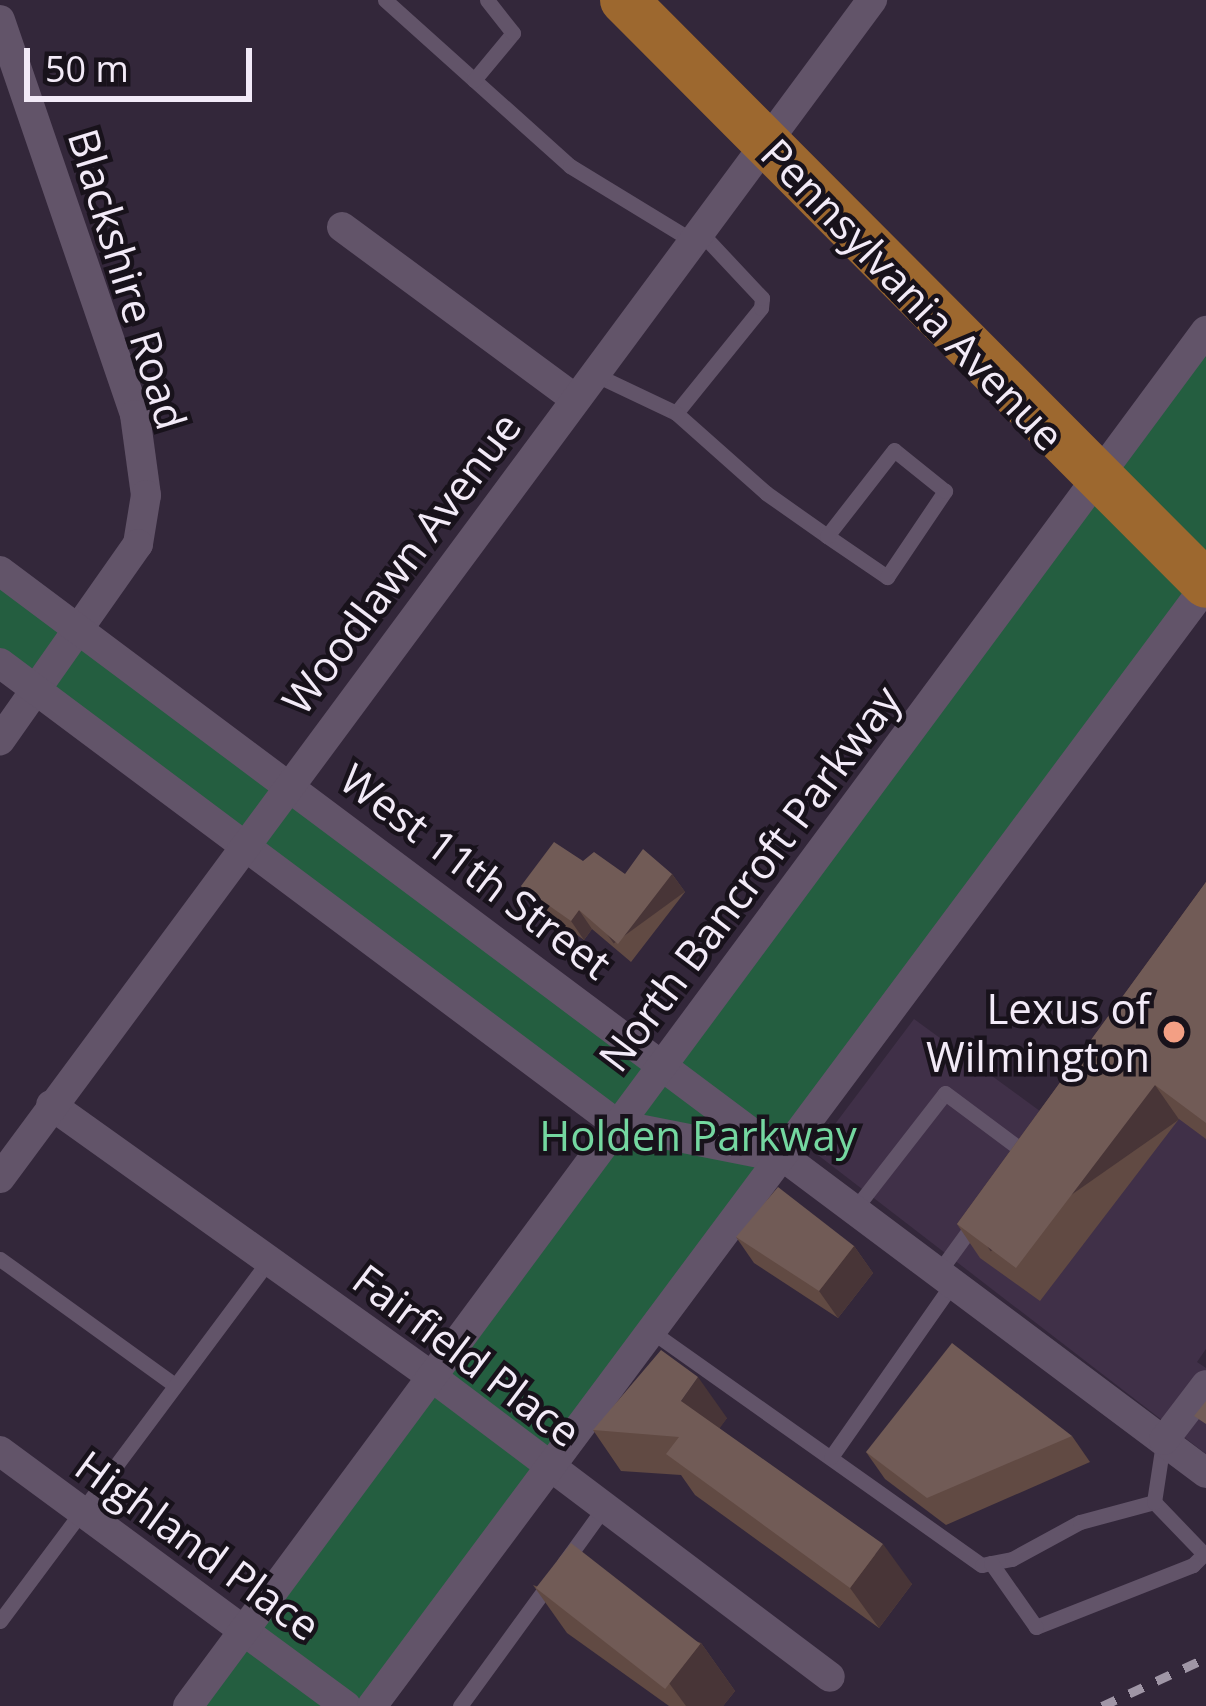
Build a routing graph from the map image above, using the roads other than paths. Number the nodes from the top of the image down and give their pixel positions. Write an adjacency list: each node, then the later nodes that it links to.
1 (385, 0): 6 (lane)
2 (487, 0): 6 (lane)
3 (625, 0): 7 (main road, Pennsylvania Avenue)
4 (872, 0): 7 (street, Woodlawn Avenue)
5 (0, 20): 17 (street, Blackshire Road)
6 (474, 80): 9 (lane)
7 (765, 144): 9 (street, Woodlawn Avenue); 13 (main road, Pennsylvania Avenue)
8 (342, 227): 11 (street)
9 (696, 236): 11 (street, Woodlawn Avenue); 12 (lane)
10 (1206, 332): 13 (street, North Bancroft Parkway)
11 (584, 386): 12 (lane); 21 (street, Woodlawn Avenue)
12 (676, 413): 14 (lane)
13 (1096, 480): 16 (main road, Pennsylvania Avenue); 23 (street, North Bancroft Parkway)
14 (827, 536): 14 (lane)
15 (0, 572): 17 (street, West 11th Street)
16 (1206, 585): 26 (street)
17 (82, 632): 19 (street, Blackshire Road); 21 (street, West 11th Street)
18 (0, 663): 19 (street, West 11th Street)
19 (37, 691): 20 (street, Blackshire Road); 22 (street, West 11th Street)
20 (0, 740)
21 (290, 784): 22 (street, Woodlawn Avenue); 23 (street, West 11th Street)
22 (243, 846): 24 (street, Woodlawn Avenue); 25 (street, West 11th Street)
23 (664, 1063): 25 (street, North Bancroft Parkway); 26 (street, West 11th Street)
24 (51, 1105): 27 (street, Woodlawn Avenue); 32 (street, Fairfield Place)
25 (618, 1125): 26 (street, West 11th Street); 35 (street, North Bancroft Parkway)
26 (781, 1157): 30 (street, West 11th Street); 34 (street)
27 (0, 1178)
28 (1006, 1178): 30 (lane)
29 (992, 1197): 33 (lane)
30 (854, 1211): 33 (street, West 11th Street)
31 (0, 1259): 36 (lane)
32 (268, 1260): 35 (street, Fairfield Place); 36 (lane)
33 (945, 1278): 38 (street, West 11th Street); 40 (lane)
34 (651, 1331): 40 (lane); 41 (street)
35 (432, 1377): 41 (street, Fairfield Place); 48 (street, North Bancroft Parkway)
36 (173, 1384): 45 (lane)
37 (1206, 1384): 38 (street)
38 (1164, 1440): 42 (street, West 11th Street); 43 (lane)
39 (0, 1451): 45 (street, Highland Place)
40 (831, 1457): 46 (lane)
41 (549, 1468): 44 (street, Fairfield Place); 52 (street)
42 (1206, 1473)
43 (1154, 1502): 46 (lane); 46 (lane)
44 (603, 1509): 49 (street, Fairfield Place); 53 (lane)
45 (84, 1515): 47 (lane); 48 (street, Highland Place)
46 (992, 1563)
47 (0, 1621)
48 (243, 1631): 50 (street, North Bancroft Parkway); 51 (street, Highland Place)
49 (830, 1677)
50 (188, 1706)
51 (346, 1706)
52 (372, 1706)
53 (460, 1706)

